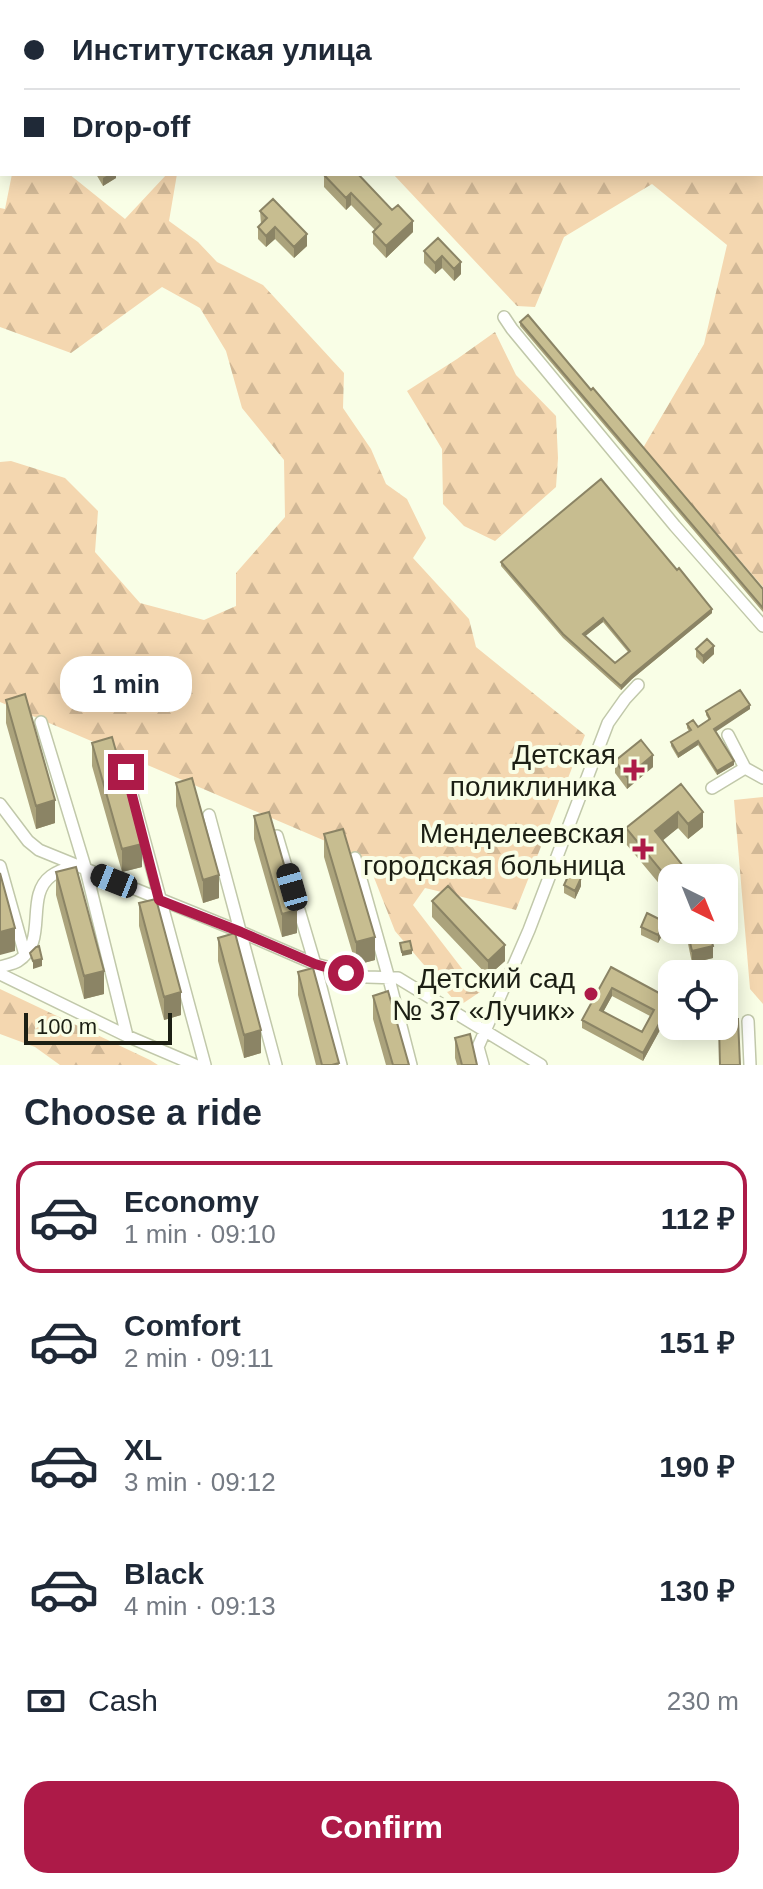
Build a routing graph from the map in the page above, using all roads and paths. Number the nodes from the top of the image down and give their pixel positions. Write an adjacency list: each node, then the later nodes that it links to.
1 (504, 317): 2 (street)
2 (763, 626)
3 (638, 685): 24 (street)
4 (41, 722): 15 (street)
5 (728, 735): 6 (street)
6 (745, 768): 8 (street); 9 (street)
7 (126, 772): 16 (street)
8 (763, 778)
9 (712, 788)
10 (0, 804): 15 (street)
11 (209, 815): 17 (street)
12 (277, 836): 19 (street)
13 (355, 858): 22 (street)
14 (0, 866): 18 (street)
15 (84, 869): 16 (street); 18 (street); 25 (street)
16 (159, 900): 17 (street); 27 (street)
17 (241, 932): 19 (street); 28 (street)
18 (25, 955): 20 (street)
19 (315, 964): 22 (street); 29 (street)
20 (0, 967)
21 (0, 974): 25 (street)
22 (389, 979): 24 (street); 30 (street)
23 (748, 1021): 33 (street)
24 (485, 1031): 31 (street); 32 (street)
25 (127, 1036): 26 (street)
26 (195, 1065)
27 (205, 1065)
28 (276, 1065)
29 (341, 1065)
30 (411, 1065)
31 (483, 1065)
32 (541, 1065)
33 (750, 1065)

